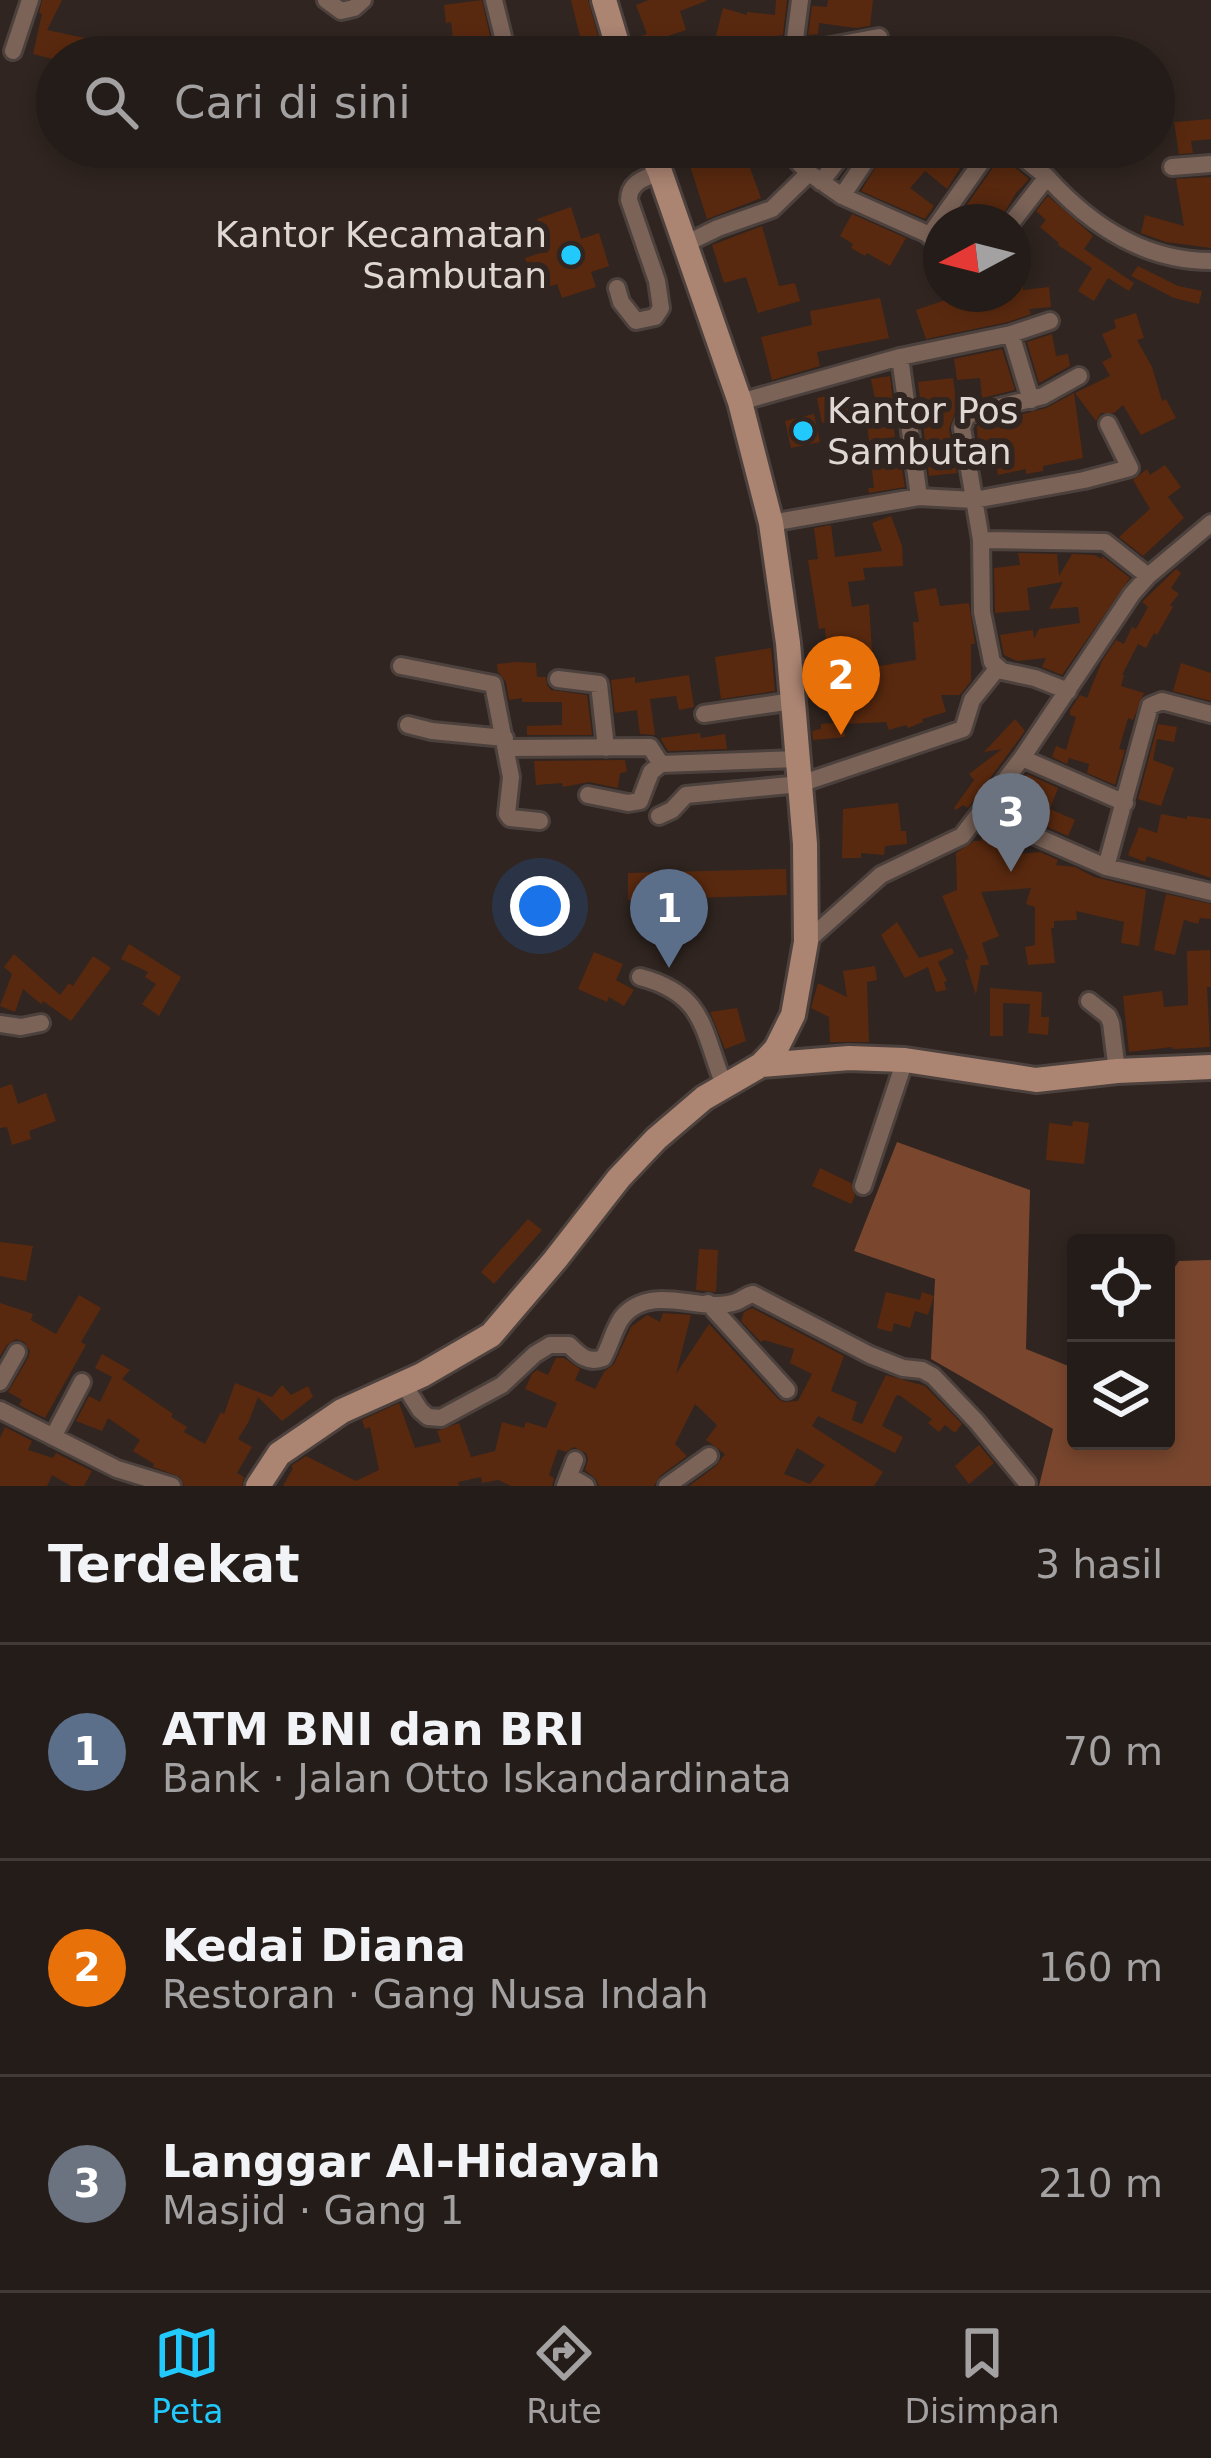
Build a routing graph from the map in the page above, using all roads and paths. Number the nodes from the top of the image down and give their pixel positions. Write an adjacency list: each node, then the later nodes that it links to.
1 (30, 0): 10 (street)
2 (326, 0): 3 (street)
3 (363, 0)
4 (494, 0): 7 (street)
5 (604, 0): 8 (main road)
6 (800, 0): 9 (street)
7 (503, 36)
8 (615, 36)
9 (795, 36)
10 (13, 50)
11 (1211, 164): 12 (street)
12 (1175, 167)
13 (658, 168): 19 (main road)
14 (805, 168): 21 (street)
15 (826, 168): 21 (street)
16 (861, 168): 22 (street)
17 (979, 168): 23 (street)
18 (1037, 168): 20 (street)
19 (660, 172): 26 (main road); 28 (street)
20 (1047, 177): 24 (street); 27 (street)
21 (815, 178): 22 (street); 26 (street)
22 (842, 196): 25 (street)
23 (956, 204)
24 (1026, 204)
25 (923, 233)
26 (683, 245): 34 (main road)
27 (1211, 261)
28 (617, 288)
29 (1050, 321): 30 (street)
30 (1011, 334): 31 (street); 33 (street)
31 (900, 357): 34 (street); 36 (street)
32 (1079, 376): 33 (street)
33 (1030, 400): 37 (street)
34 (740, 402): 39 (main road)
35 (1108, 424): 37 (street)
36 (920, 497): 37 (street); 39 (street)
37 (974, 500): 40 (street)
38 (1211, 523): 41 (street)
39 (771, 524): 46 (main road)
40 (981, 540): 41 (street); 43 (street)
41 (1148, 576): 45 (street)
42 (401, 666): 50 (street)
43 (997, 668): 45 (street); 54 (street)
44 (558, 679): 51 (street)
45 (1067, 691): 52 (street)
46 (793, 701): 47 (street); 54 (main road)
47 (704, 714)
48 (1211, 714): 56 (street)
49 (408, 725): 50 (street)
50 (506, 743): 51 (street); 59 (street)
51 (606, 748): 53 (street)
52 (1022, 758): 56 (street); 57 (street)
53 (661, 764): 54 (street); 55 (street)
54 (799, 771): 58 (street); 62 (main road)
55 (587, 795)
56 (1125, 803): 60 (street)
57 (981, 812): 60 (street); 62 (street)
58 (659, 816)
59 (540, 821)
60 (1106, 867): 61 (street)
61 (1211, 892)
62 (806, 941): 65 (main road)
63 (640, 976): 73 (street)
64 (1089, 1001): 72 (street)
65 (793, 1016): 68 (main road); 70 (main road)
66 (41, 1023): 67 (street)
67 (0, 1024)
68 (828, 1059): 69 (main road); 70 (main road)
69 (905, 1060): 72 (main road); 74 (street)
70 (760, 1065): 73 (main road)
71 (1211, 1066): 72 (main road)
72 (1118, 1071)
73 (724, 1085): 79 (main road)
74 (863, 1186)
75 (708, 1303): 79 (street); 80 (street); 86 (street)
76 (17, 1352): 77 (street)
77 (0, 1382)
78 (82, 1382): 82 (street)
79 (403, 1383): 88 (main road)
80 (787, 1390)
81 (0, 1410): 82 (street)
82 (53, 1437): 85 (street)
83 (709, 1456): 90 (street)
84 (570, 1474): 89 (street)
85 (112, 1478): 87 (street)
86 (1027, 1483)
87 (172, 1486)
88 (258, 1486)
89 (586, 1486)
90 (667, 1486)

